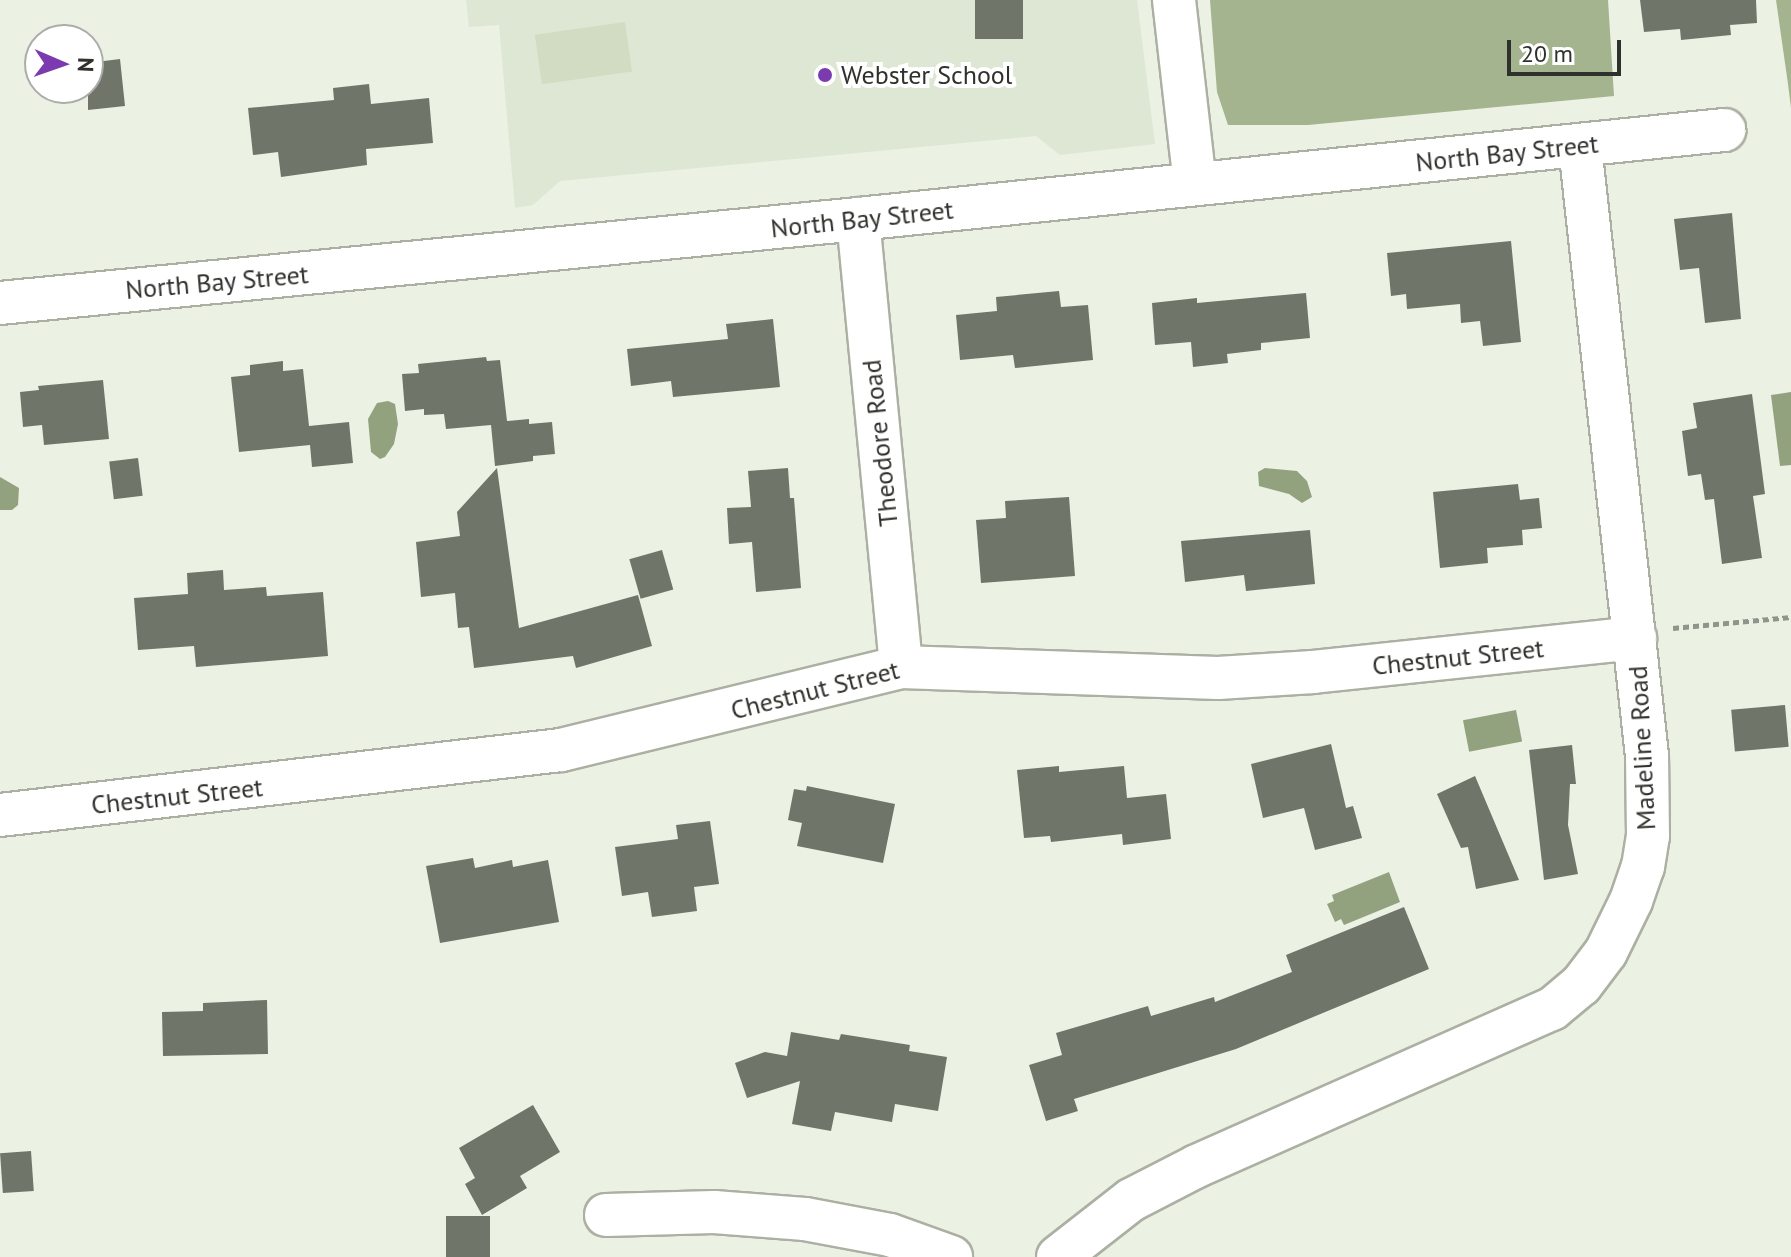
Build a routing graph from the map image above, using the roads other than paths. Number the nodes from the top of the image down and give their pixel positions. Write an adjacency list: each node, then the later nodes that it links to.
1 (1174, 0): 4 (street)
2 (1724, 130): 3 (street, North Bay Street)
3 (1580, 146): 4 (street, North Bay Street); 7 (street, Madeline Road)
4 (1195, 184): 5 (street, North Bay Street)
5 (858, 219): 6 (street, North Bay Street); 8 (street, Theodore Road)
6 (0, 303)
7 (1652, 633): 8 (street, Chestnut Street); 12 (street, Madeline Road)
8 (901, 667): 9 (street, Chestnut Street)
9 (0, 815)
10 (606, 1215): 11 (street)
11 (951, 1257)
12 (1058, 1257)

